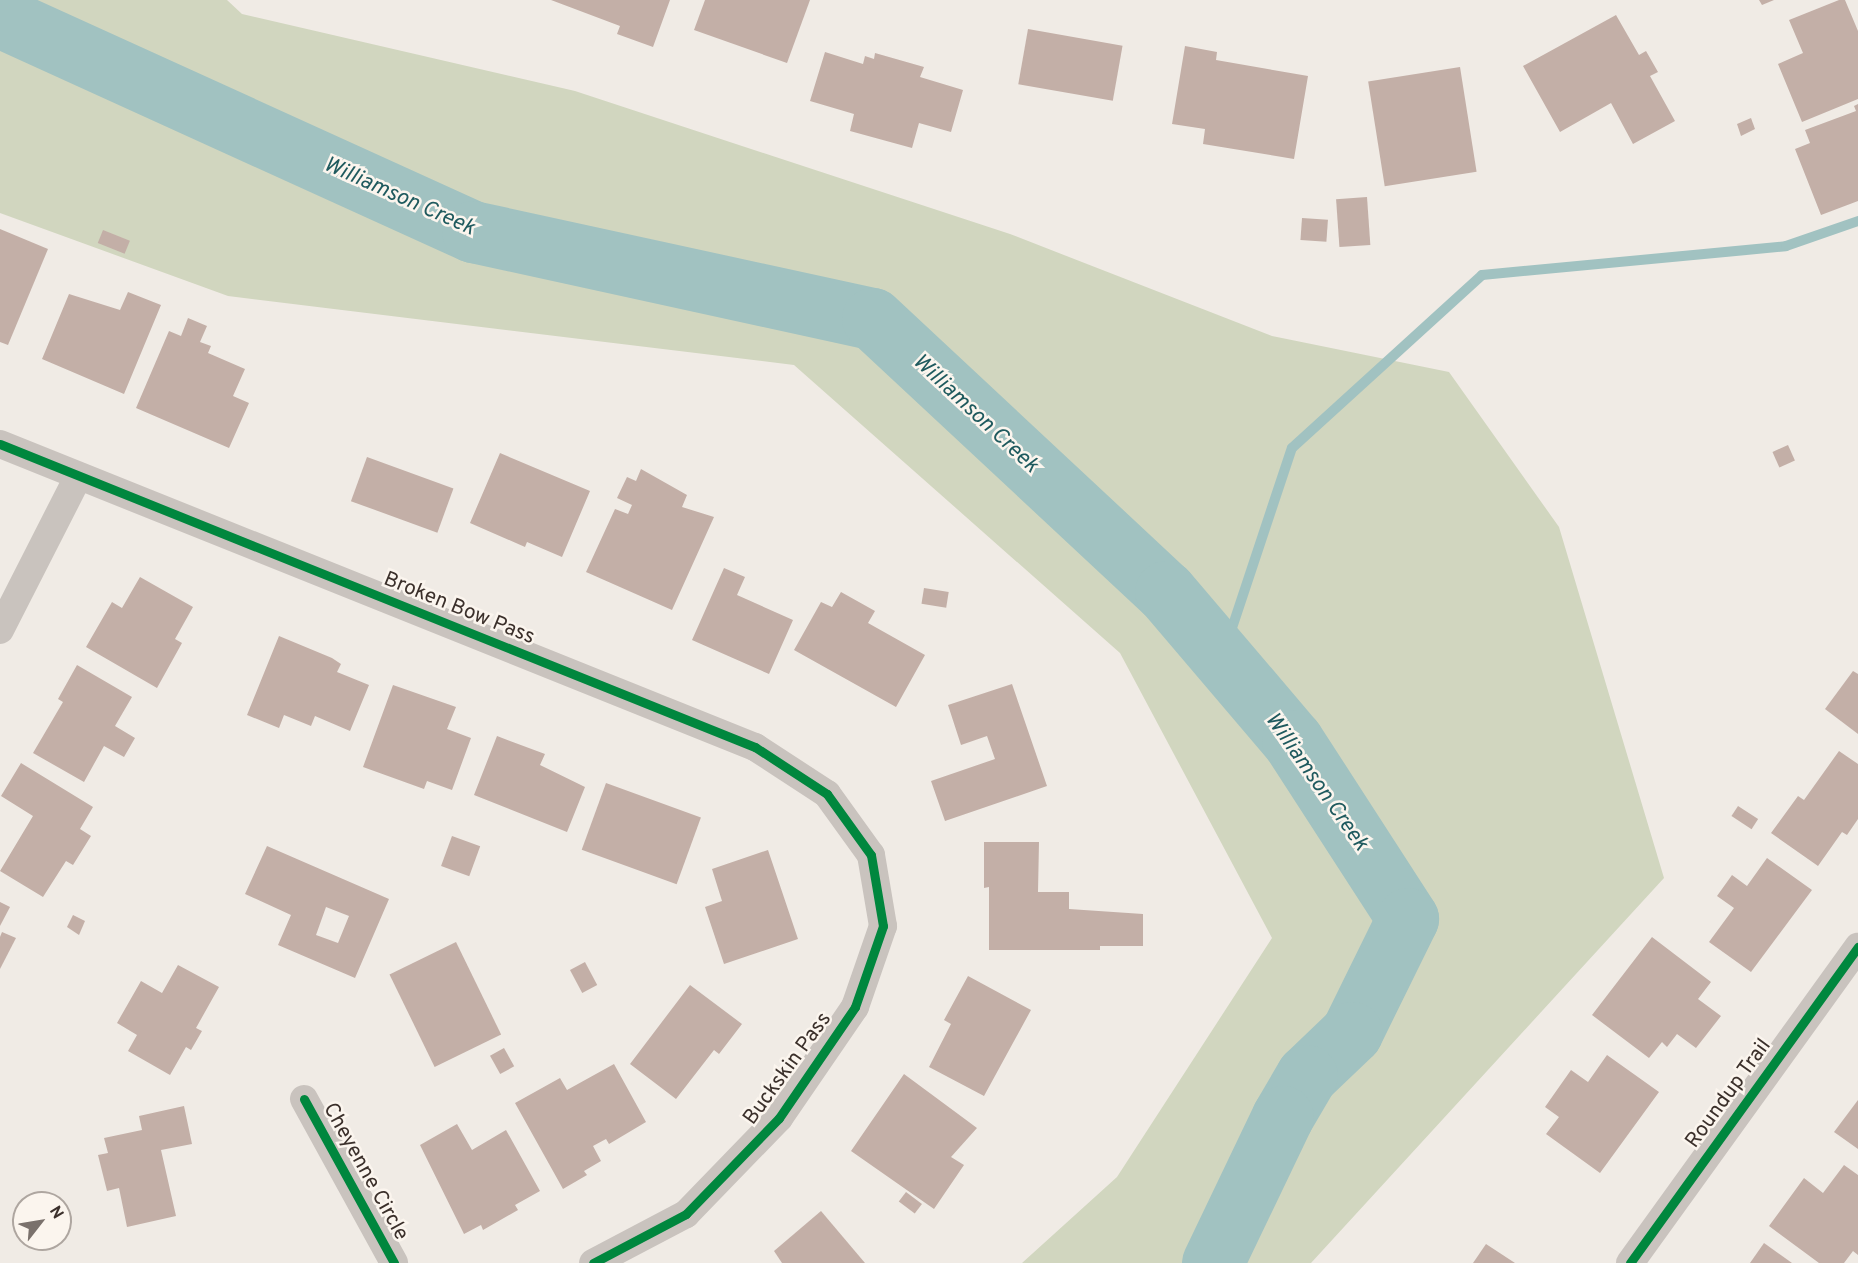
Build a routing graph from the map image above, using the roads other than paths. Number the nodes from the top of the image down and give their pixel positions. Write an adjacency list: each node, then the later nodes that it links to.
1 (0, 444): 2 (street, Broken Bow Pass)
2 (78, 477): 3 (street); 4 (street, Broken Bow Pass)
3 (0, 630)
4 (871, 855): 8 (street, Buckskin Pass)
5 (1858, 947): 9 (street, Roundup Trail)
6 (304, 1099): 7 (street, Cheyenne Circle)
7 (394, 1263)
8 (593, 1263)
9 (1630, 1263)

